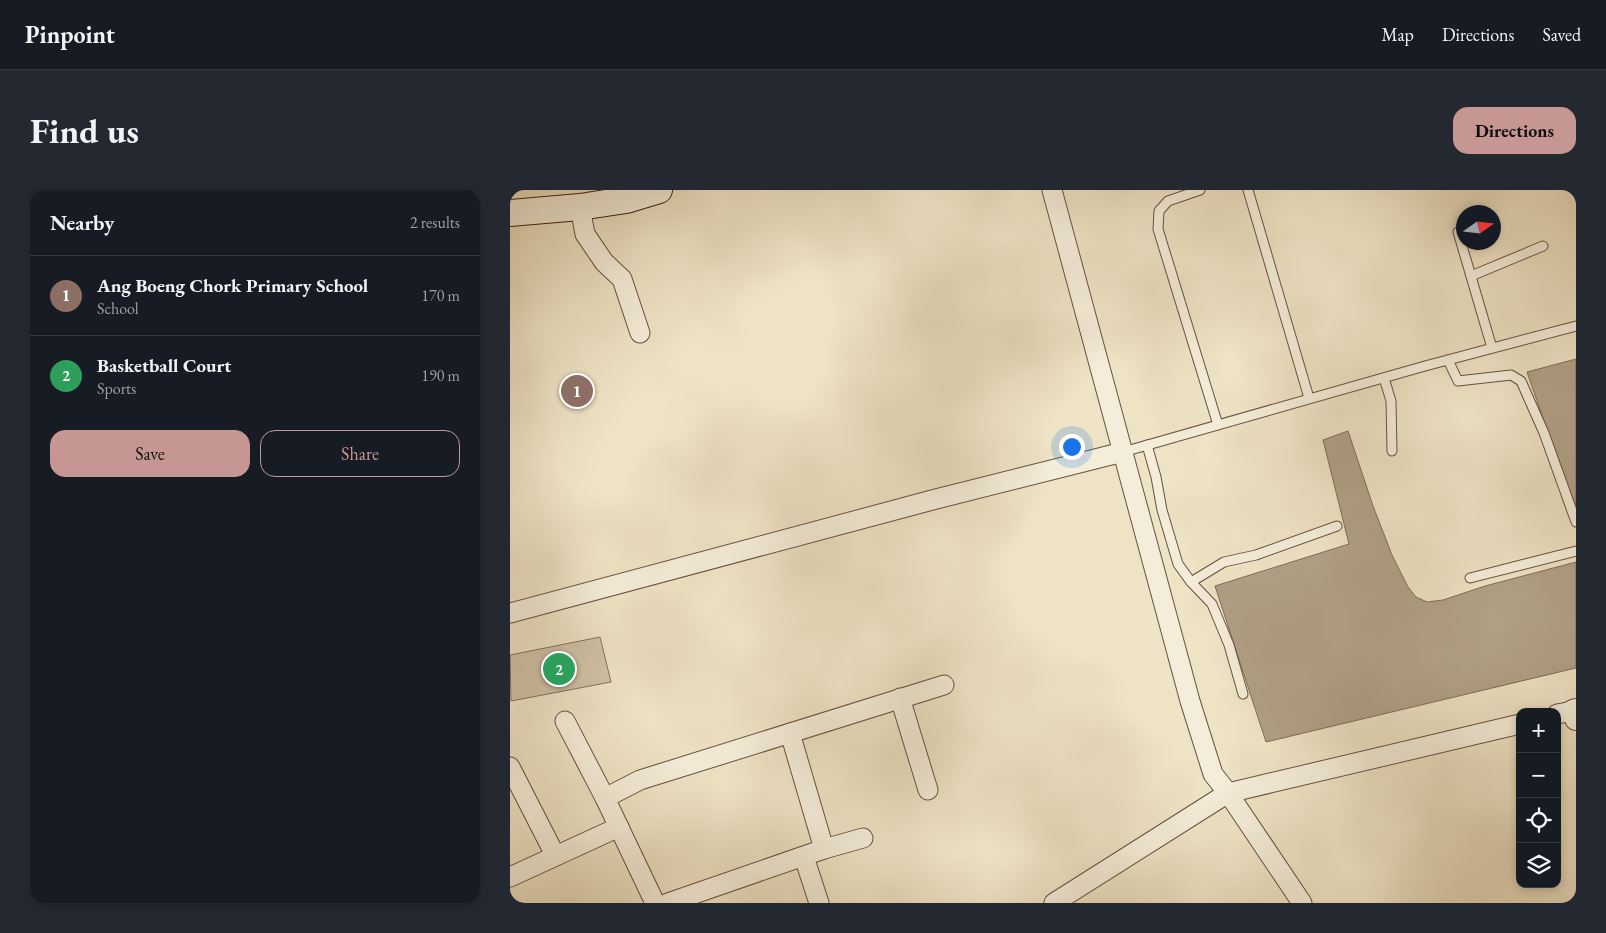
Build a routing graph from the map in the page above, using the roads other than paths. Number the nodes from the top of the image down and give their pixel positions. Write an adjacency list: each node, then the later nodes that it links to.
1 (659, 190): 5 (main road)
2 (1052, 190): 19 (street)
3 (1200, 190): 16 (lane)
4 (1248, 190): 15 (lane)
5 (580, 207): 6 (main road); 11 (street)
6 (510, 213)
7 (1542, 246): 9 (lane)
8 (1463, 250): 9 (lane)
9 (1470, 276): 12 (lane)
10 (1576, 326): 12 (lane)
11 (640, 333)
12 (1492, 348): 13 (lane)
13 (1448, 360): 14 (lane); 20 (lane)
14 (1384, 378): 15 (lane); 18 (lane)
15 (1309, 398): 16 (lane)
16 (1218, 425): 17 (lane)
17 (1147, 445): 19 (lane); 24 (lane)
18 (1392, 451)
19 (1123, 452): 25 (street); 34 (street)
20 (1576, 522)
21 (1337, 526): 24 (lane)
22 (1576, 551): 23 (lane)
23 (1470, 578)
24 (1191, 582): 27 (lane)
25 (510, 613)
26 (944, 685): 28 (street)
27 (1243, 694)
28 (900, 698): 31 (street); 33 (street)
29 (565, 721): 35 (street)
30 (1516, 725): 34 (street)
31 (790, 733): 35 (street); 38 (street)
32 (510, 767): 39 (street)
33 (928, 790)
34 (1228, 793): 45 (street); 46 (street)
35 (606, 798): 36 (street)
36 (619, 827): 39 (street); 42 (street)
37 (862, 838): 38 (street)
38 (824, 849): 40 (street)
39 (555, 855): 41 (street)
40 (804, 857): 43 (street); 44 (street)
41 (510, 876)
42 (655, 903)
43 (668, 903)
44 (819, 903)
45 (1054, 903)
46 (1302, 903)

